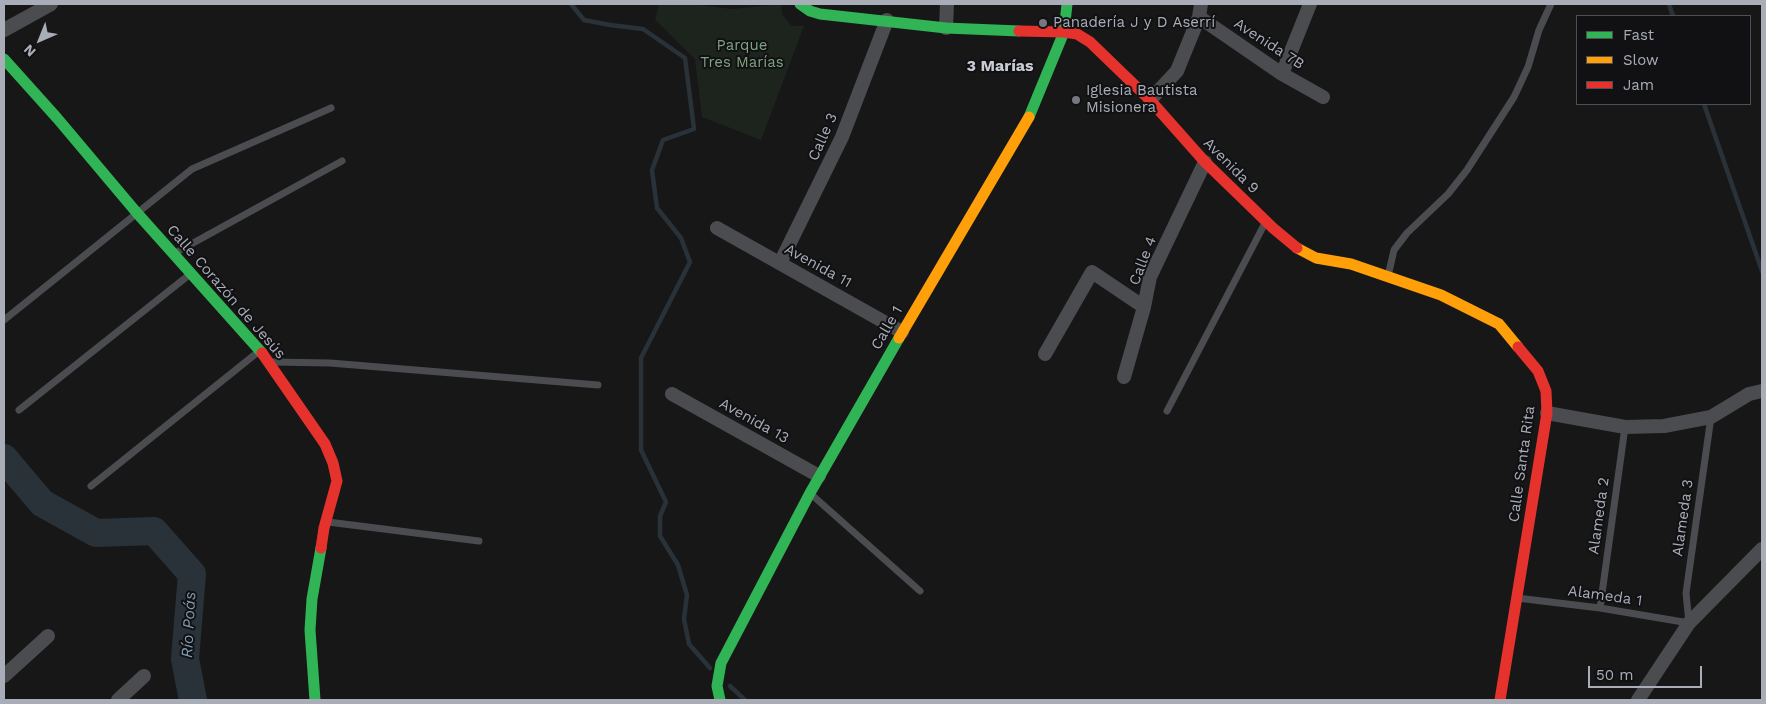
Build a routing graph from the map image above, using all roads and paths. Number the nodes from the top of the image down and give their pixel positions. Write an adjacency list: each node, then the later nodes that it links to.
1 (51, 4): 10 (street)
2 (800, 4): 8 (street, Avenida 9)
3 (947, 4): 9 (street)
4 (1067, 4): 11 (street, Calle 1)
5 (1310, 4): 13 (street)
6 (1551, 4): 25 (lane)
7 (1200, 10): 13 (street, Avenida 7B); 15 (street)
8 (887, 20): 9 (street, Avenida 9); 23 (street, Calle 3)
9 (946, 28): 11 (street, Avenida 9)
10 (4, 30)
11 (1064, 32): 15 (street, Avenida 9); 28 (street, Calle 1)
12 (4, 59): 19 (street, Calle Corazón de Jesús)
13 (1282, 74): 14 (street, Avenida 7B)
14 (1323, 97)
15 (1150, 100): 18 (street, Avenida 9)
16 (330, 108): 19 (lane)
17 (342, 160): 22 (lane)
18 (1205, 162): 20 (street, Avenida 9); 26 (street, Calle 4)
19 (137, 213): 22 (street, Calle Corazón de Jesús); 27 (lane)
20 (1266, 222): 25 (street, Calle Santa Rita); 37 (lane)
21 (717, 228): 23 (street, Avenida 11)
22 (175, 253): 24 (street, Calle Corazón de Jesús)
23 (780, 263): 28 (street, Avenida 11)
24 (192, 273): 29 (street, Calle Corazón de Jesús); 36 (lane)
25 (1388, 276): 38 (street, Calle Santa Rita)
26 (1144, 307): 30 (street); 32 (street, Calle 4)
27 (4, 320)
28 (902, 332): 41 (street, Calle 1)
29 (260, 350): 31 (street, Calle Corazón de Jesús); 42 (lane)
30 (1045, 354)
31 (269, 362): 33 (lane); 44 (street, Calle Corazón de Jesús)
32 (1124, 377)
33 (598, 386)
34 (1762, 391): 39 (street)
35 (672, 394): 41 (street, Avenida 13)
36 (19, 410)
37 (1167, 411)
38 (1547, 413): 40 (street); 48 (street, Calle Santa Rita)
39 (1710, 417): 40 (street); 50 (lane, Alameda 3)
40 (1625, 427): 49 (lane, Alameda 2)
41 (819, 476): 43 (street, Calle 1)
42 (91, 486)
43 (810, 493): 47 (lane); 56 (street, Calle 1)
44 (326, 522): 45 (lane); 55 (street, Calle Corazón de Jesús)
45 (479, 541)
46 (1762, 549): 50 (street)
47 (920, 591)
48 (1517, 598): 49 (lane, Alameda 1); 57 (street, Calle Santa Rita)
49 (1600, 608): 50 (lane, Alameda 1)
50 (1689, 623): 58 (street)
51 (48, 636): 52 (street)
52 (4, 676)
53 (144, 676): 54 (street)
54 (118, 700)
55 (315, 700)
56 (720, 700)
57 (1500, 700)
58 (1638, 700)

